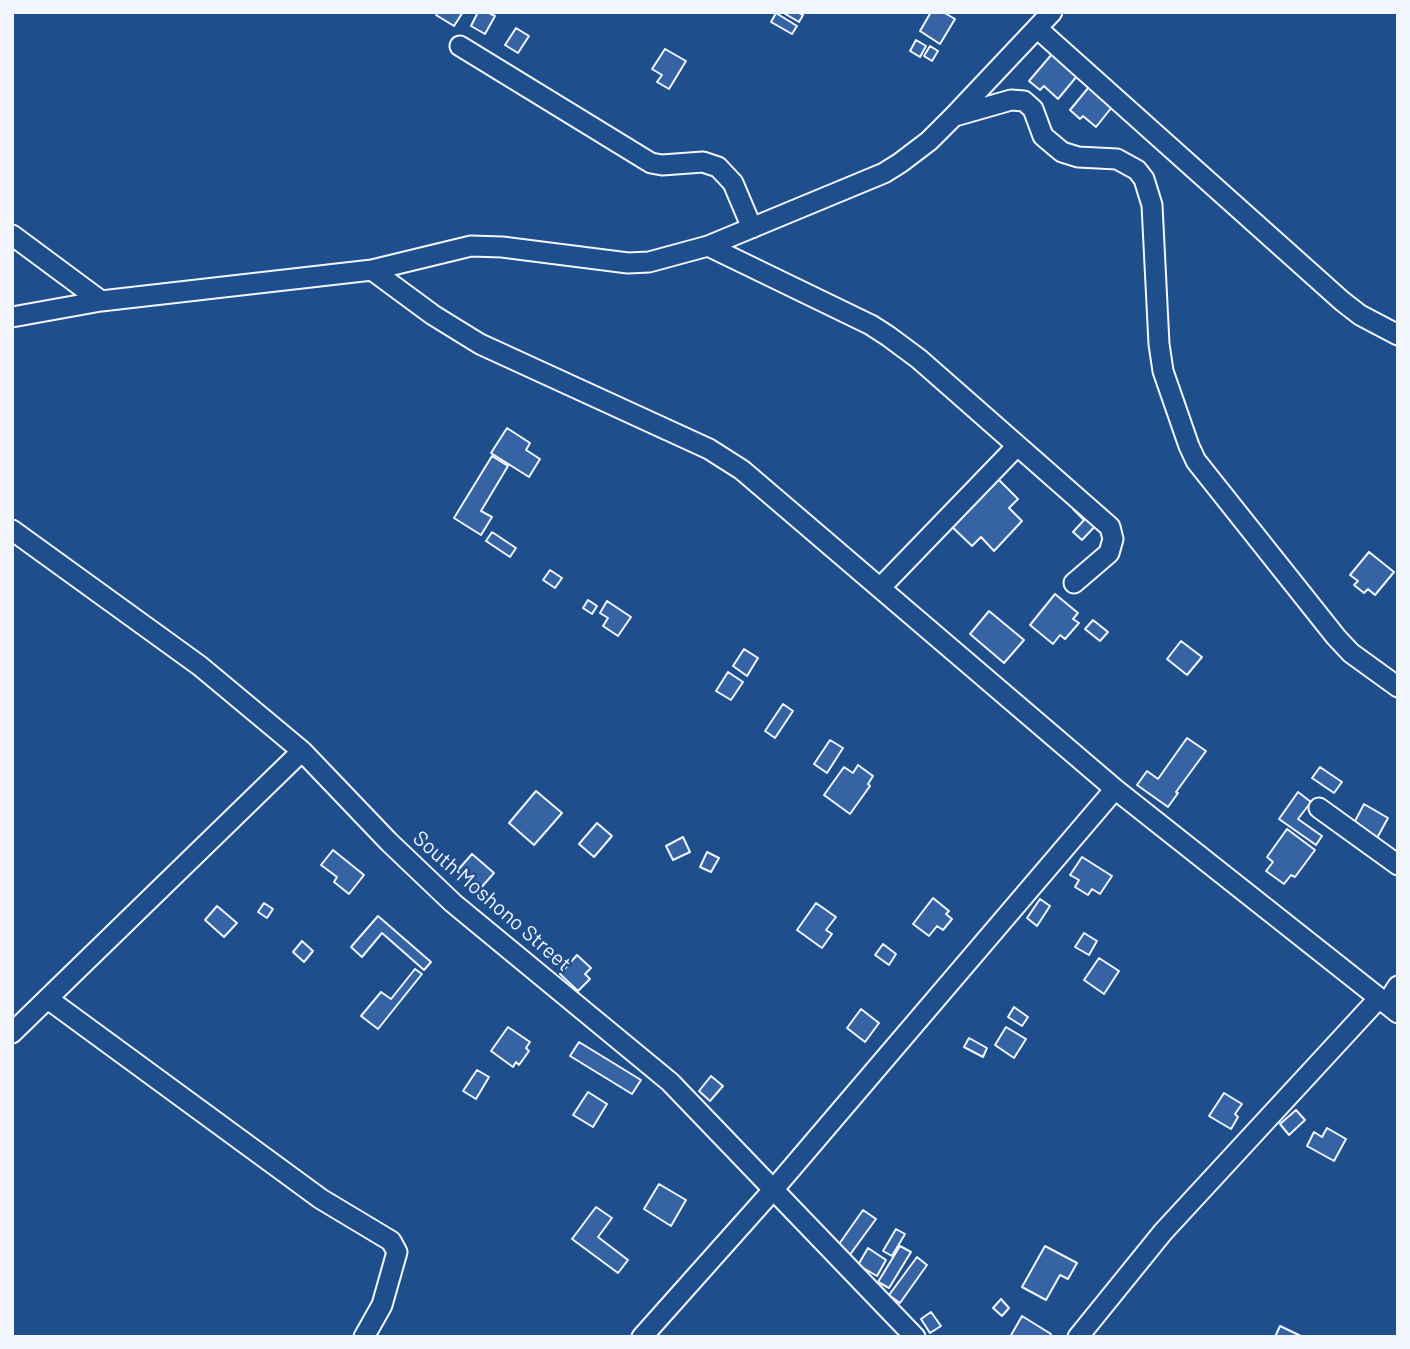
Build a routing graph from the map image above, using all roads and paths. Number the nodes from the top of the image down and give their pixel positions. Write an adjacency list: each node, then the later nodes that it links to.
1 (1052, 12): 2 (street)
2 (1038, 29): 4 (street); 11 (street)
3 (460, 46): 5 (street)
4 (954, 116): 5 (street); 16 (street)
5 (752, 228): 7 (street)
6 (12, 235): 9 (street)
7 (708, 246): 8 (street); 12 (street)
8 (372, 270): 9 (street); 15 (street)
9 (102, 301): 10 (street)
10 (12, 317)
11 (1398, 335)
12 (1017, 446): 14 (street); 15 (street)
13 (12, 530): 17 (street, South Moshono Street)
14 (1074, 583)
15 (880, 588): 18 (street)
16 (1398, 687)
17 (302, 751): 22 (street); 25 (street, South Moshono Street)
18 (1115, 789): 23 (street); 25 (street)
19 (1320, 808): 20 (street)
20 (1398, 865)
21 (1398, 986): 23 (street)
22 (48, 999): 24 (street); 26 (street)
23 (1388, 1005): 29 (street)
24 (12, 1032)
25 (773, 1190): 27 (street); 28 (street, South Moshono Street)
26 (364, 1337)
27 (642, 1337)
28 (915, 1337)
29 (1078, 1337)

